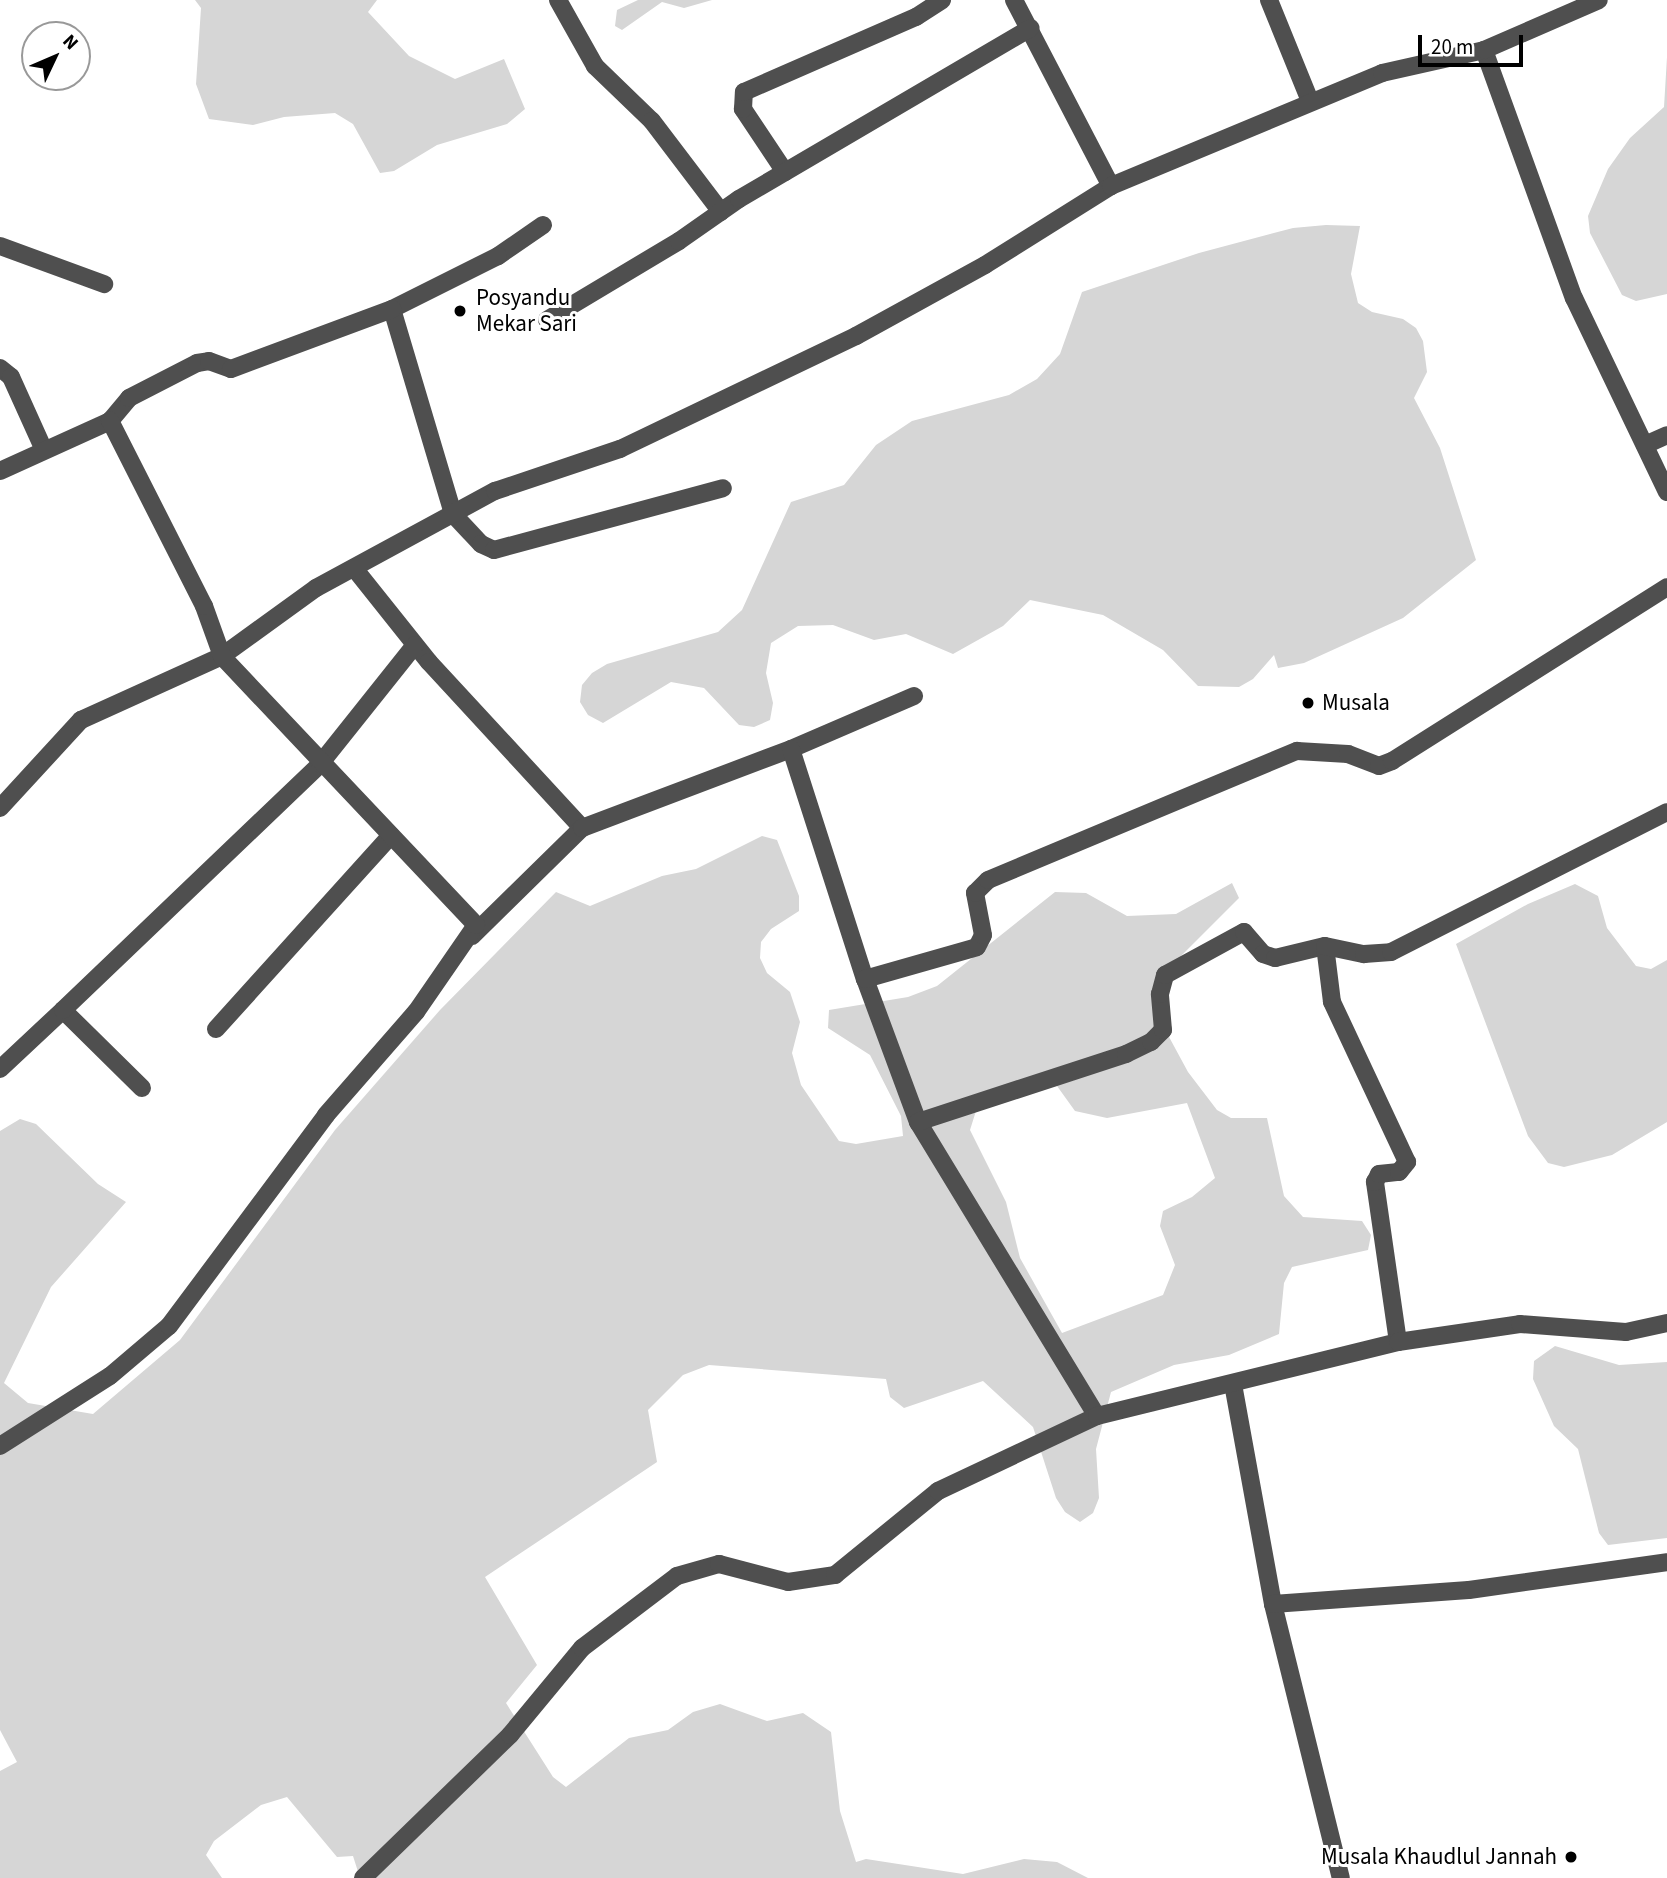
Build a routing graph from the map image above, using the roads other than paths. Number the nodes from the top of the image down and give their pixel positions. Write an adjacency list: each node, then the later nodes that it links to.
1 (558, 0): 11 (street)
2 (942, 0): 9 (street)
3 (1014, 0): 6 (street)
4 (1269, 0): 8 (street)
5 (1599, 0): 7 (street)
6 (1030, 28): 9 (street); 10 (street)
7 (1484, 50): 8 (street); 20 (street)
8 (1310, 101): 10 (street)
9 (785, 172): 11 (street)
10 (1111, 186): 25 (street)
11 (721, 212): 16 (street)
12 (543, 225): 15 (street)
13 (0, 246): 14 (street)
14 (104, 284)
15 (392, 309): 18 (street); 25 (street)
16 (547, 320)
17 (0, 368): 21 (street)
18 (110, 421): 21 (street); 29 (street)
19 (1667, 435): 20 (street)
20 (1645, 444): 24 (street)
21 (43, 448): 22 (street)
22 (0, 471)
23 (723, 488): 25 (street)
24 (1667, 492)
25 (453, 514): 26 (street)
26 (354, 568): 28 (street); 29 (street)
27 (1667, 587): 39 (street)
28 (415, 645): 32 (street); 35 (street)
29 (222, 656): 32 (street); 33 (street)
30 (914, 696): 31 (street)
31 (790, 749): 35 (street); 39 (street)
32 (320, 764): 36 (street); 40 (street)
33 (0, 808)
34 (1667, 812): 38 (street)
35 (582, 828): 37 (street)
36 (391, 835): 37 (street); 41 (street)
37 (472, 936): 49 (street)
38 (1325, 946): 44 (street); 46 (street)
39 (865, 979): 44 (street)
40 (63, 1010): 42 (street); 43 (street)
41 (216, 1029)
42 (0, 1069)
43 (142, 1088)
44 (918, 1122): 48 (street)
45 (1667, 1323): 46 (street)
46 (1398, 1342): 47 (street)
47 (1233, 1384): 48 (street); 51 (street)
48 (1097, 1416): 52 (street)
49 (0, 1446)
50 (1667, 1562): 51 (street)
51 (1273, 1604): 53 (street)
52 (363, 1878)
53 (1341, 1878)

